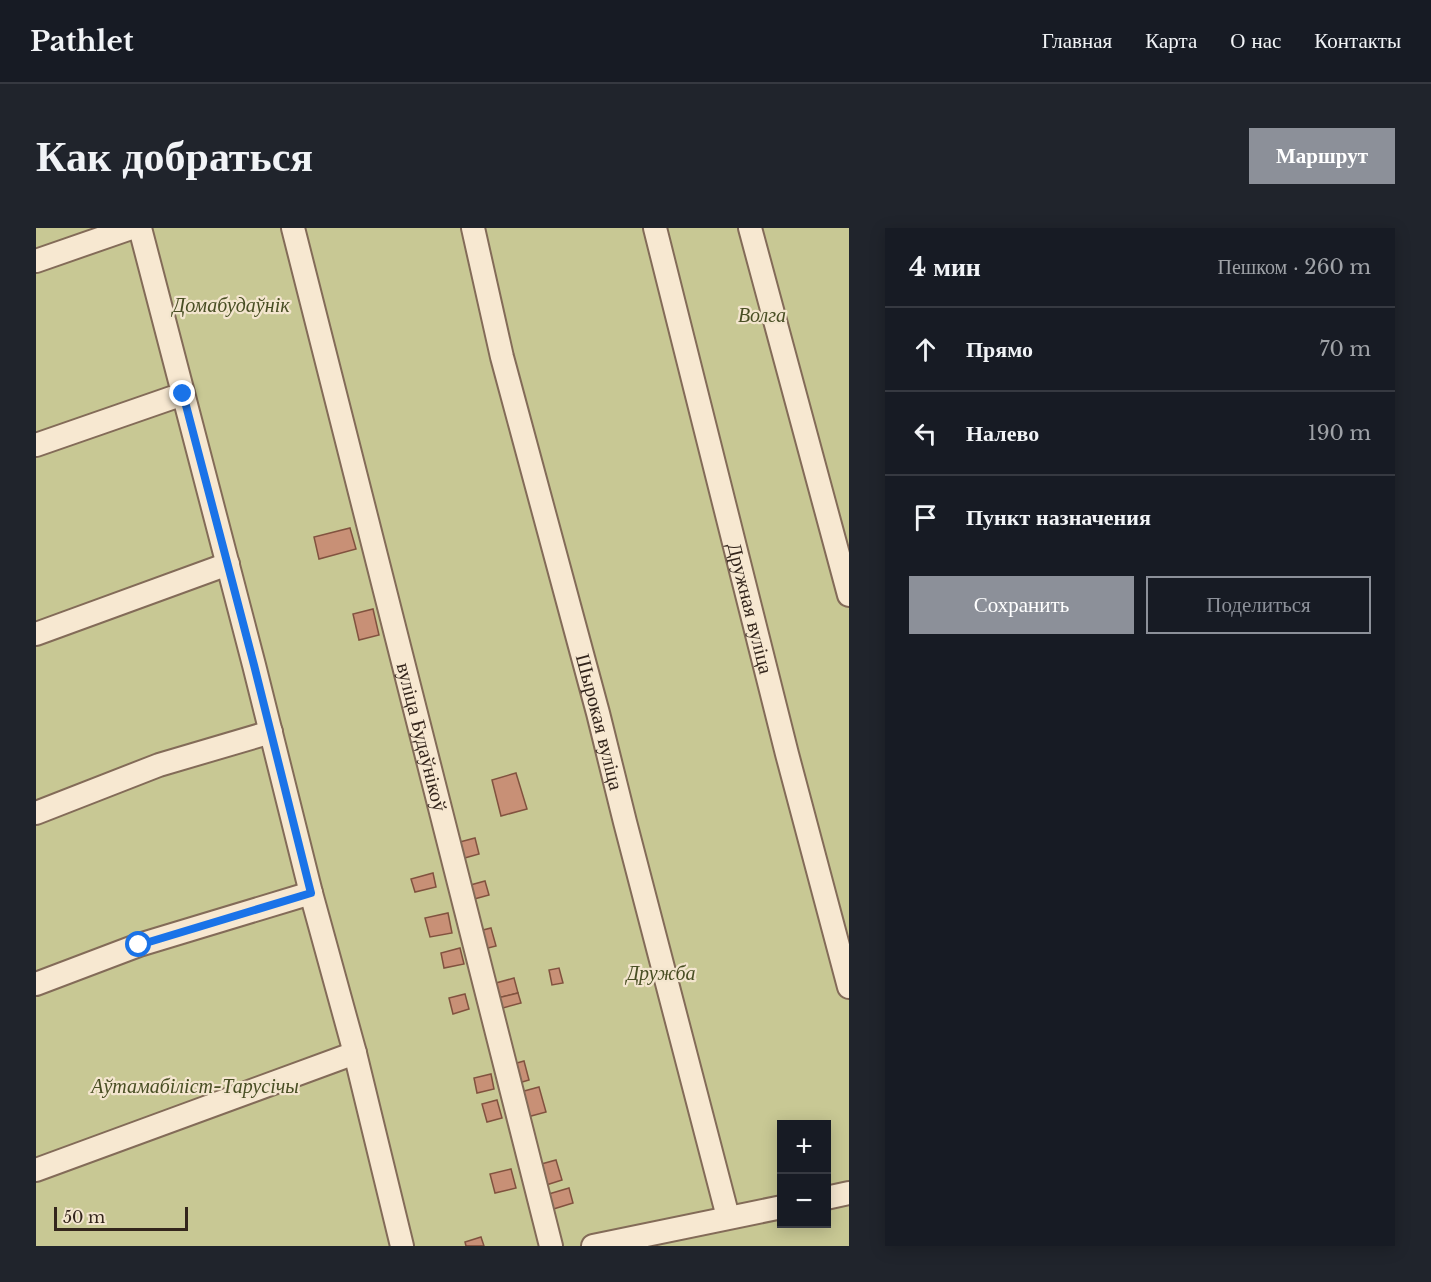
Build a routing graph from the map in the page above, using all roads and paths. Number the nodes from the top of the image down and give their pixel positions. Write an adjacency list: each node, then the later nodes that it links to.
1 (131, 228): 7 (street)
2 (140, 228): 8 (street)
3 (293, 228): 25 (street, вуліца Будаўнікоў)
4 (473, 228): 23 (street, Шырокая вуліца)
5 (655, 228): 17 (street, Дружная вуліца)
6 (750, 228): 11 (street)
7 (36, 261)
8 (183, 394): 9 (street); 10 (street)
9 (36, 445)
10 (228, 564): 12 (street); 13 (street)
11 (849, 595)
12 (36, 634)
13 (271, 732): 14 (street); 15 (street)
14 (36, 813)
15 (311, 893): 16 (street); 18 (street)
16 (36, 984)
17 (849, 987)
18 (355, 1053): 19 (street); 24 (street)
19 (36, 1170)
20 (849, 1193): 21 (street)
21 (831, 1197)
22 (777, 1208): 23 (street)
23 (728, 1217): 26 (street)
24 (402, 1246)
25 (551, 1246)
26 (593, 1246)

